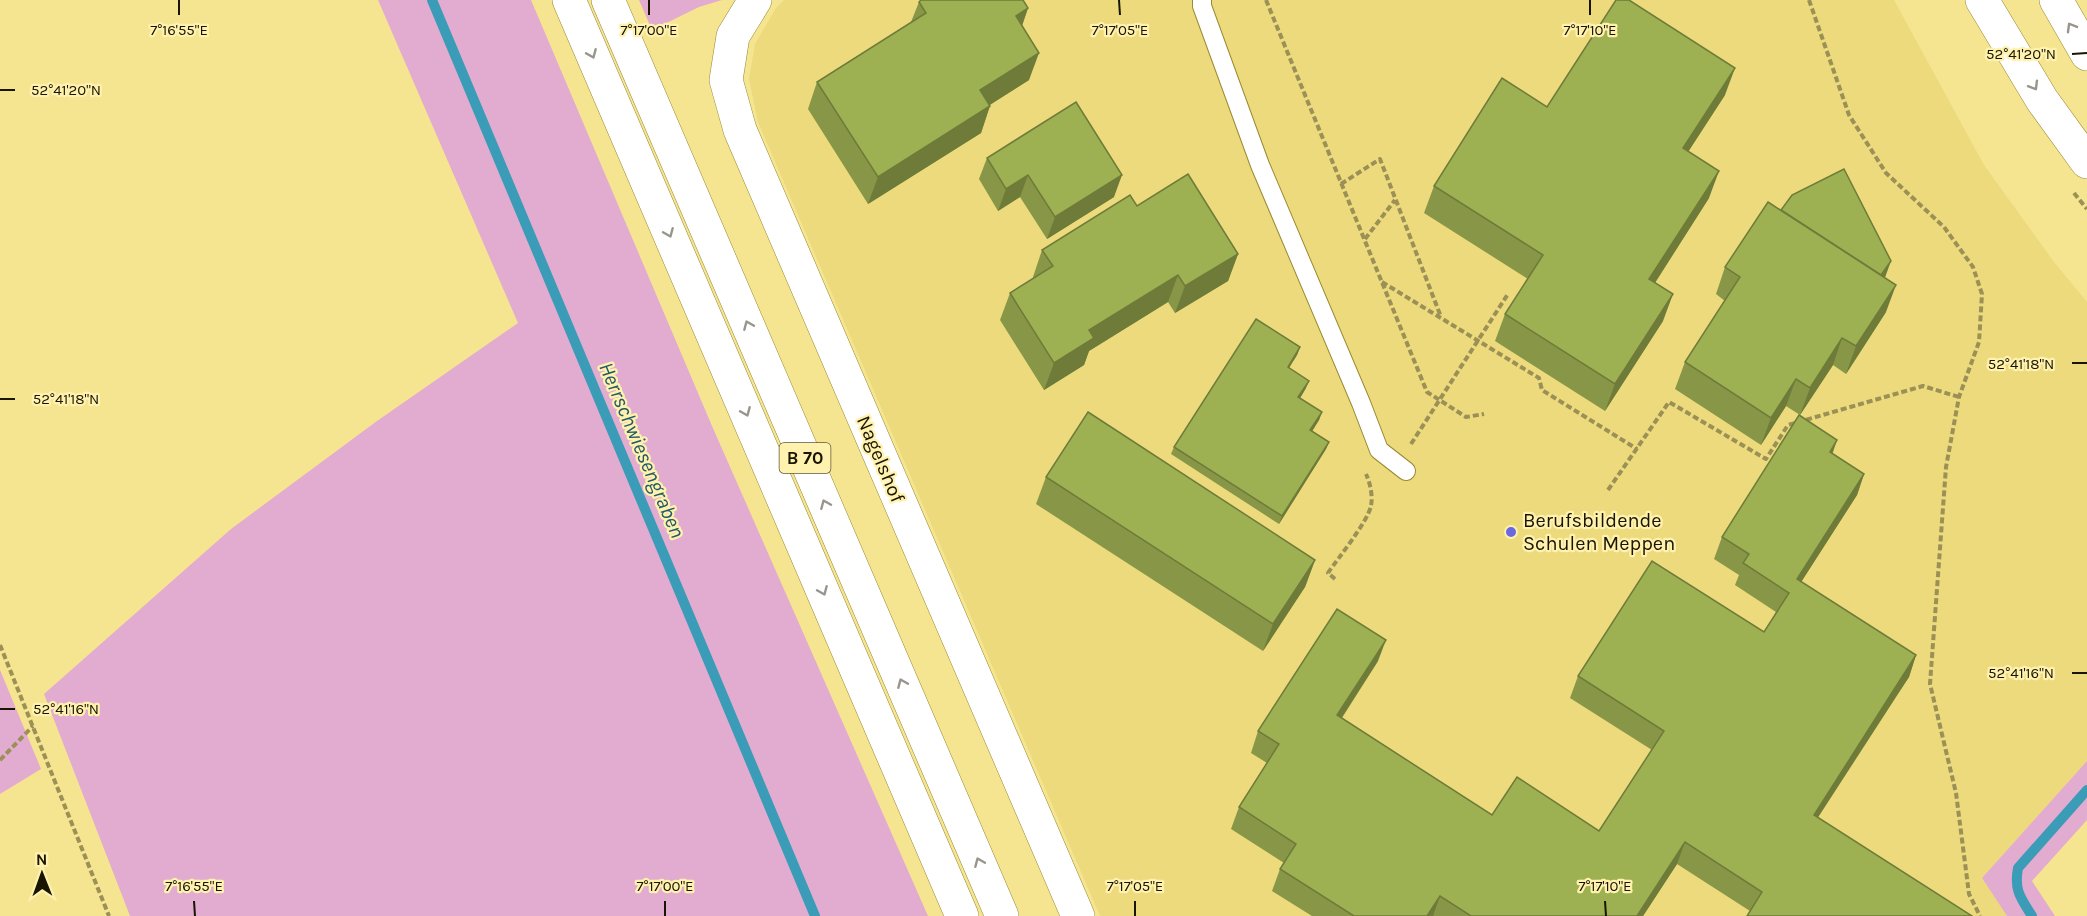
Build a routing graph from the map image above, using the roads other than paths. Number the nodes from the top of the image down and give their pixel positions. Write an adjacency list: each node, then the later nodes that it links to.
1 (569, 0): 10 (main road, B 70, one-way to 10)
2 (608, 0): 11 (main road, B 70, one-way to 2)
3 (755, 0): 12 (main road, Nagelshof)
4 (1202, 0): 9 (lane)
5 (1982, 0): 8 (main road, one-way to 8)
6 (2056, 0): 7 (main road, one-way to 6)
7 (2087, 54)
8 (2087, 162)
9 (1402, 468)
10 (962, 916)
11 (1002, 916)
12 (1078, 916)

